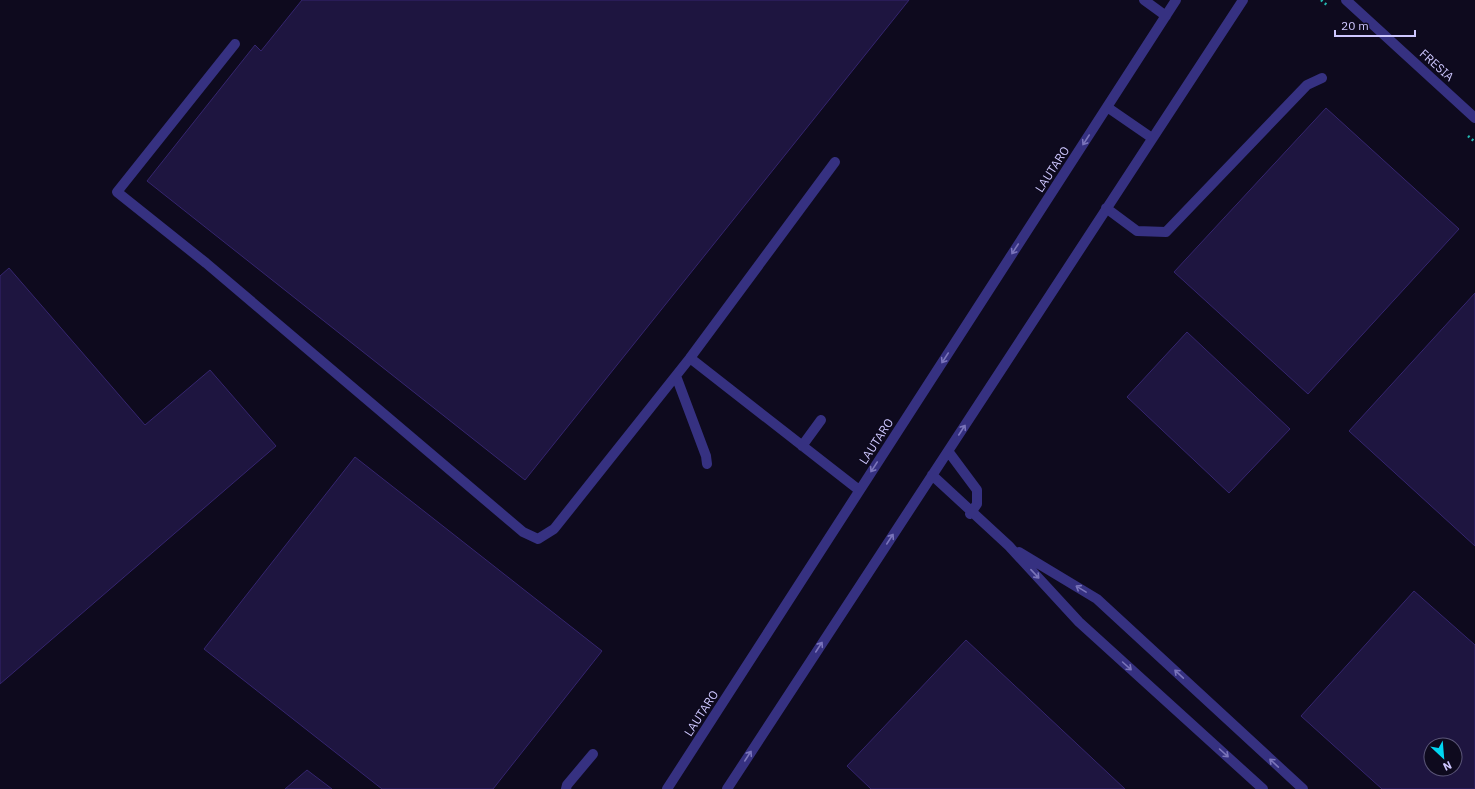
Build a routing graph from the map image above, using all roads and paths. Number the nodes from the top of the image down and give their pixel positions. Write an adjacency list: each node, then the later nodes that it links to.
1 (1144, 0): 5 (street)
2 (1176, 0): 5 (street, LAUTARO)
3 (1243, 0): 10 (street)
4 (1346, 0): 9 (street, FRESIA)
5 (1166, 16): 8 (street, LAUTARO)
6 (235, 44): 14 (street)
7 (1322, 78): 12 (street)
8 (1107, 107): 10 (street); 20 (street, LAUTARO, one-way to 20)
9 (1475, 118)
10 (1152, 138): 12 (street)
11 (835, 162): 13 (street)
12 (1106, 208): 17 (street, one-way to 12)
13 (690, 358): 14 (street); 16 (street)
14 (676, 376): 18 (street)
15 (821, 420): 16 (street)
16 (802, 446): 20 (street)
17 (948, 451): 19 (street); 21 (street)
18 (707, 464)
19 (932, 475): 21 (street); 26 (street, one-way to 19)
20 (859, 490): 25 (street, LAUTARO)
21 (971, 513): 22 (street)
22 (1009, 546): 27 (street, one-way to 27); 28 (street, one-way to 22)
23 (593, 754): 24 (street)
24 (566, 789)
25 (667, 789)
26 (727, 789)
27 (1262, 789)
28 (1303, 789)

